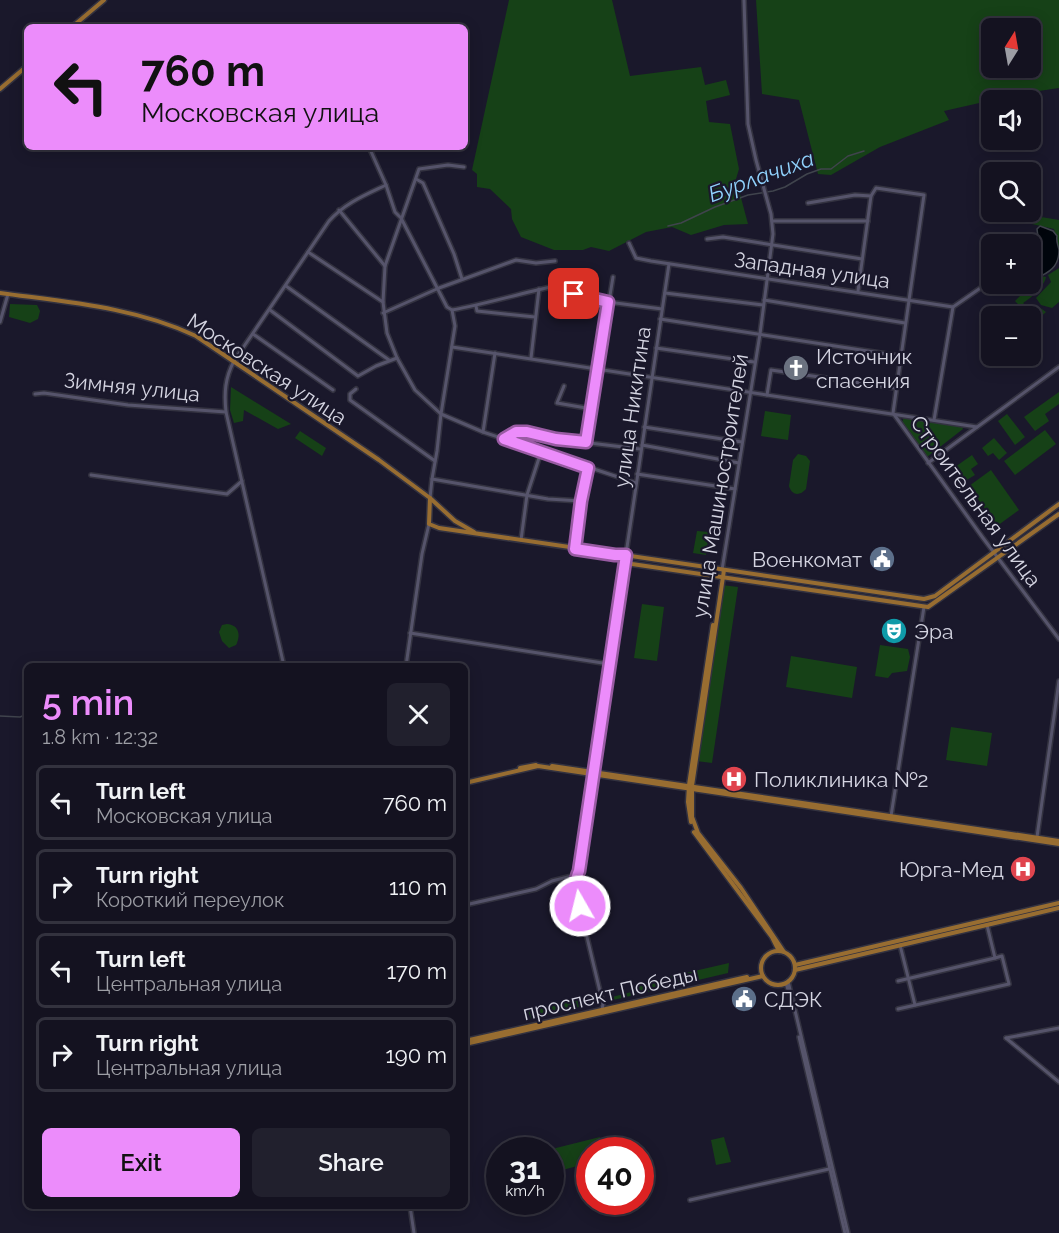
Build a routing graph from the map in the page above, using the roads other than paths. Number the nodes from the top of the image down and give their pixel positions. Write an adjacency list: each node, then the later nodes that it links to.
1 (104, 0): 3 (main road)
2 (744, 0): 14 (street, улица Машиностроителей)
3 (76, 24)
4 (24, 68): 5 (main road)
5 (0, 88)
6 (370, 150): 9 (street)
7 (464, 167): 8 (street)
8 (416, 179): 13 (street); 26 (street)
9 (386, 185): 12 (street); 13 (street)
10 (871, 196): 11 (street); 15 (street); 38 (street, Строительная улица)
11 (808, 203)
12 (339, 210): 19 (street); 23 (street)
13 (401, 219): 23 (street); 29 (street)
14 (772, 221): 15 (street); 18 (street, улица Машиностроителей)
15 (868, 221): 20 (street)
16 (707, 239): 18 (street)
17 (629, 243): 22 (street, Западная улица)
18 (772, 244): 20 (street); 25 (street, улица Машиностроителей)
19 (308, 252): 27 (street); 39 (street)
20 (862, 259): 32 (street)
21 (555, 261): 26 (street)
22 (669, 264): 25 (street, Западная улица); 33 (street, улица Никитина)
23 (385, 266): 39 (street)
24 (614, 277): 40 (street)
25 (768, 278): 32 (street, Западная улица); 37 (street, улица Машиностроителей)
26 (462, 280): 29 (street)
27 (286, 286): 45 (street); 60 (street)
28 (551, 286): 31 (street)
29 (439, 288): 46 (street); 47 (street)
30 (981, 288): 43 (street)
31 (539, 289): 42 (street); 48 (street)
32 (858, 291): 38 (street, Западная улица)
33 (664, 292): 41 (street); 44 (street, улица Никитина)
34 (0, 293): 35 (main road, Московская улица)
35 (8, 294): 50 (street); 61 (main road, Московская улица)
36 (574, 294): 40 (street)
37 (764, 300): 41 (street, улица Машиностроителей); 51 (street)
38 (909, 300): 43 (street, Западная улица); 51 (street, Строительная улица)
39 (383, 302): 47 (street)
40 (608, 302): 44 (street); 64 (street)
41 (764, 305): 53 (street, улица Машиностроителей)
42 (476, 306): 46 (street); 48 (street)
43 (953, 307): 77 (street)
44 (662, 309): 49 (street, улица Никитина)
45 (270, 310): 52 (street); 60 (street)
46 (452, 310): 54 (street)
47 (383, 313): 58 (street)
48 (535, 317): 59 (street)
49 (660, 319): 53 (street); 55 (street, улица Никитина)
50 (0, 322)
51 (905, 323): 57 (street, Строительная улица)
52 (253, 334): 61 (street); 69 (street)
53 (760, 334): 57 (street); 62 (street, улица Машиностроителей)
54 (452, 347): 56 (street); 76 (street)
55 (656, 348): 62 (street); 65 (street, улица Никитина)
56 (495, 353): 59 (street); 80 (street)
57 (900, 356): 68 (street, Строительная улица)
58 (397, 358): 60 (street); 76 (street)
59 (531, 358): 64 (street)
60 (390, 360)
61 (234, 361): 74 (street); 97 (main road, Московская улица)
62 (754, 362): 70 (street, улица Машиностроителей)
63 (1059, 367): 79 (street)
64 (597, 370): 65 (street); 73 (street)
65 (652, 377): 70 (street); 78 (street, улица Никитина)
66 (564, 386): 73 (street)
67 (356, 388): 86 (street)
68 (895, 388): 72 (street); 75 (street, Строительная улица)
69 (333, 390)
70 (750, 393): 72 (street); 83 (street, улица Машиностроителей)
71 (34, 394): 74 (street, Зимняя улица)
72 (766, 395): 75 (street)
73 (592, 409): 82 (street)
74 (226, 412): 93 (street)
75 (893, 413): 77 (street); 88 (street, Строительная улица)
76 (441, 414): 80 (street); 86 (street)
77 (934, 420): 79 (street)
78 (644, 427): 83 (street); 84 (street, улица Никитина)
79 (977, 427): 88 (street)
80 (483, 432): 81 (street)
81 (504, 439): 82 (street); 85 (street)
82 (586, 442): 84 (street)
83 (742, 442): 87 (street, улица Машиностроителей)
84 (641, 447): 87 (street); 90 (street, улица Никитина)
85 (541, 452): 89 (street); 96 (street)
86 (435, 461): 92 (street)
87 (739, 463): 95 (street, улица Машиностроителей)
88 (928, 463): 109 (street, Строительная улица)
89 (588, 468): 94 (street); 98 (street)
90 (637, 474): 94 (street, улица Никитина); 95 (street)
91 (91, 475): 93 (street)
92 (432, 479): 96 (street); 97 (street)
93 (242, 481): 122 (street)
94 (636, 483): 111 (street, улица Никитина)
95 (735, 489): 114 (street, улица Машиностроителей)
96 (528, 495): 98 (street); 107 (street)
97 (430, 498): 100 (main road, Московская улица); 101 (main road)
98 (581, 501): 108 (street)
99 (1059, 504): 109 (main road)
100 (438, 505): 101 (main road); 103 (main road, Московская улица)
101 (429, 508): 104 (main road)
102 (1059, 514): 112 (main road)
103 (455, 521): 105 (main road); 106 (main road, Московская улица)
104 (429, 524): 105 (main road, Московская улица); 120 (street)
105 (453, 531): 106 (main road, Московская улица)
106 (478, 534): 107 (main road, Московская улица)
107 (521, 540): 108 (main road, Московская улица)
108 (575, 549): 110 (main road, Московская улица)
109 (994, 552): 112 (street, Строительная улица); 117 (main road)
110 (615, 555): 111 (main road, Московская улица); 113 (main road)
111 (626, 555): 113 (street, улица Никитина); 114 (main road, Московская улица)
112 (999, 558): 119 (main road); 121 (street, Строительная улица)
113 (624, 563): 115 (main road); 124 (street)
114 (723, 570): 115 (main road, улица Машиностроителей); 116 (main road, Московская улица)
115 (722, 578): 118 (main road); 128 (main road, улица Машиностроителей)
116 (875, 592): 117 (main road, Московская улица); 118 (main road)
117 (924, 599): 119 (main road)
118 (874, 600): 119 (main road)
119 (924, 608): 129 (street)
120 (410, 633): 123 (street); 124 (street)
121 (1059, 639)
122 (283, 663)
123 (406, 663)
124 (609, 664): 126 (street)
125 (1059, 681): 130 (street)
126 (593, 773): 127 (main road); 128 (main road); 132 (street)
127 (468, 781)
128 (691, 787): 129 (main road); 131 (main road); 138 (main road, улица Машиностроителей); 139 (main road)
129 (889, 816): 130 (main road)
130 (1036, 837): 131 (main road)
131 (1059, 842)
132 (576, 876): 134 (street); 148 (street)
133 (1059, 903): 136 (main road)
134 (468, 904)
135 (1059, 908): 136 (main road)
136 (986, 923): 137 (main road); 140 (street); 141 (main road)
137 (900, 945): 141 (main road); 143 (street)
138 (778, 951): 139 (main road); 142 (main road)
139 (784, 952): 141 (main road)
140 (995, 958): 143 (street); 146 (street)
141 (795, 967): 145 (main road)
142 (763, 975): 145 (main road); 148 (main road, проспект Победы); 151 (main road)
143 (909, 978): 144 (street); 146 (street)
144 (898, 981)
145 (787, 982): 153 (street); 157 (street)
146 (916, 1005): 147 (street)
147 (898, 1009)
148 (602, 1010): 150 (main road, проспект Победы)
149 (1059, 1028): 152 (street)
150 (468, 1042)
151 (468, 1042)
152 (1059, 1082)
153 (830, 1169): 154 (street); 157 (street)
154 (690, 1200)
155 (410, 1209): 156 (street)
156 (414, 1233)
157 (846, 1233)

